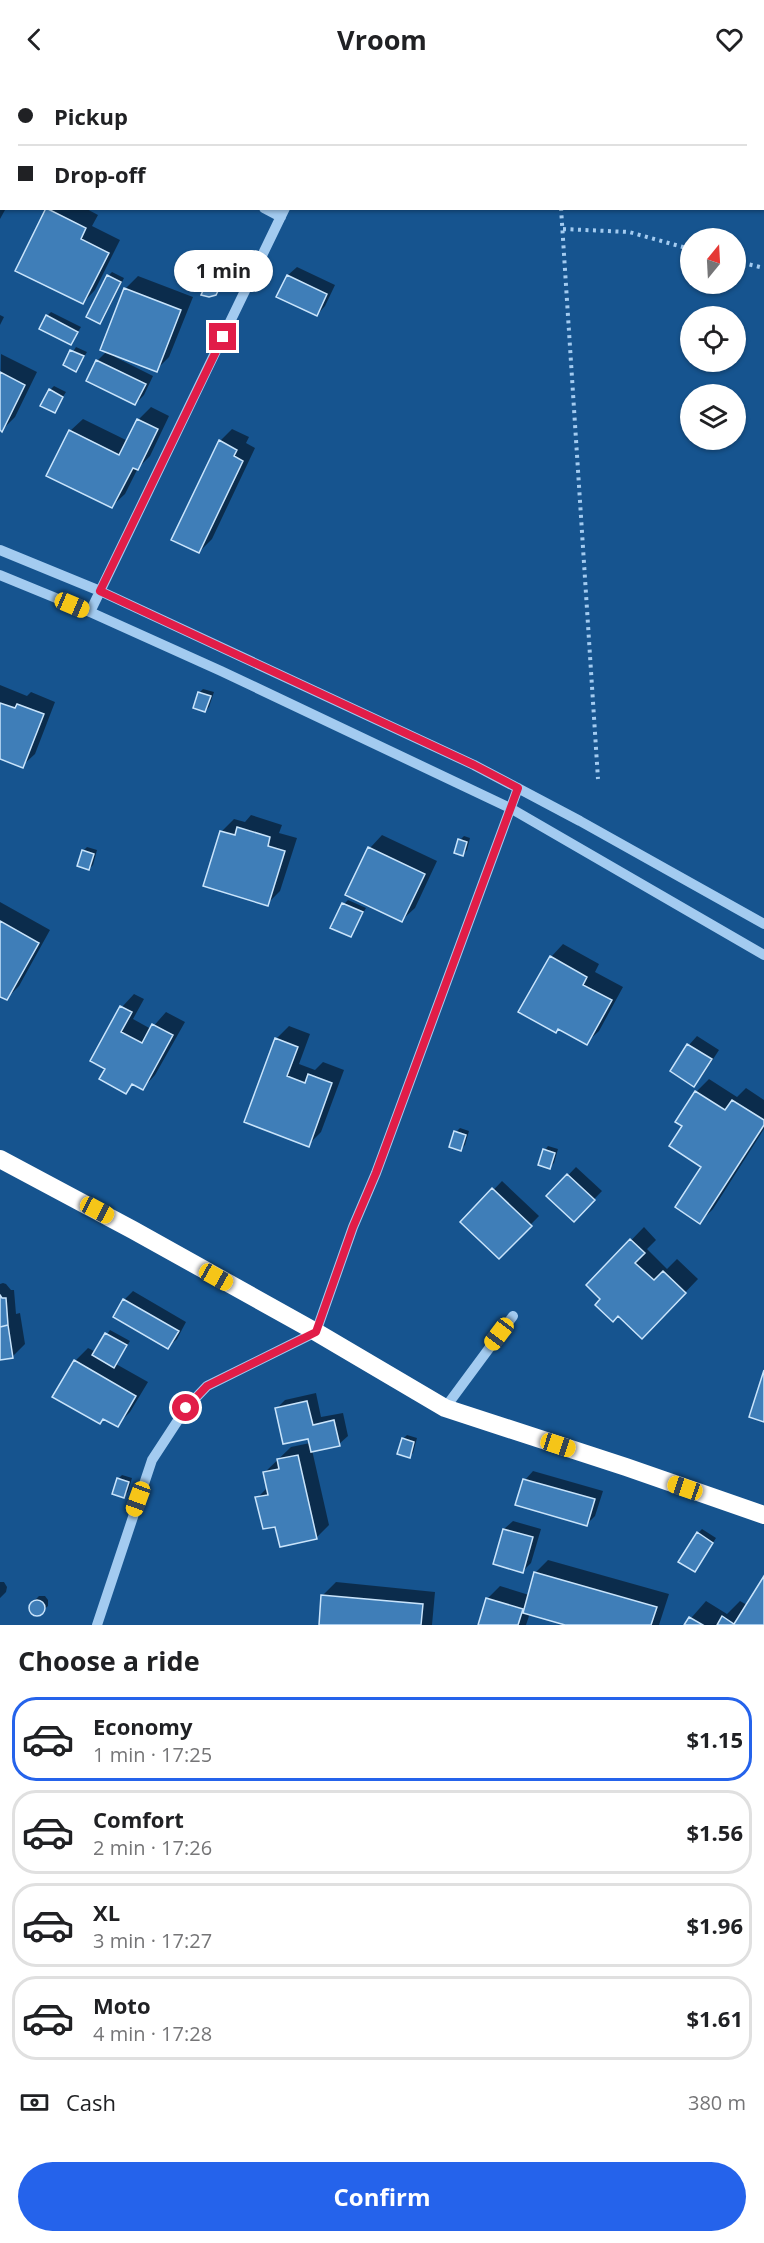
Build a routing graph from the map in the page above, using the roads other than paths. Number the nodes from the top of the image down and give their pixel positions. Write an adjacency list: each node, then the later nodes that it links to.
1 (283, 213): 4 (street)
2 (0, 550): 4 (street)
3 (0, 575): 5 (street)
4 (100, 591): 5 (street); 6 (street)
5 (90, 612): 7 (street)
6 (518, 788): 7 (street); 8 (street)
7 (510, 808): 9 (street); 12 (street)
8 (764, 924)
9 (764, 955)
10 (0, 1159): 12 (highway)
11 (513, 1316): 13 (street)
12 (316, 1332): 13 (highway); 15 (street)
13 (445, 1408): 14 (highway)
14 (764, 1515)
15 (97, 1625)

